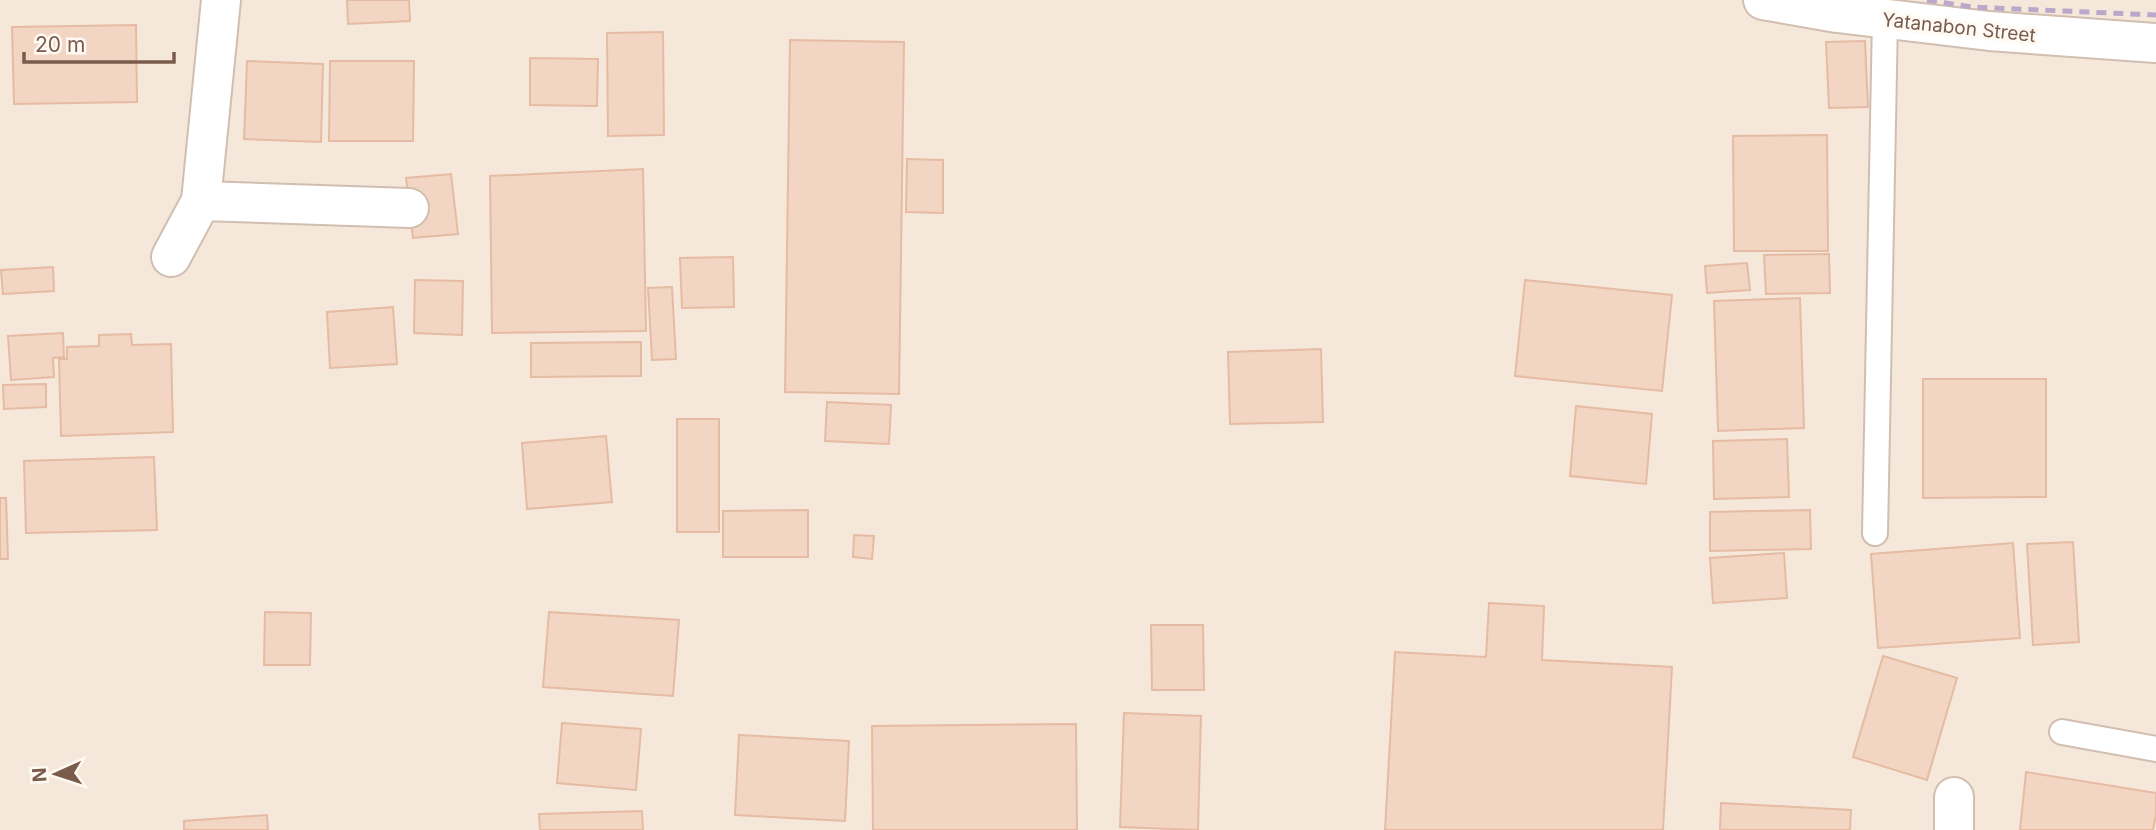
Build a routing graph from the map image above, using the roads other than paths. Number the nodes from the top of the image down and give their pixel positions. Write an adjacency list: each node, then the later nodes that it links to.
1 (221, 0): 5 (street)
2 (1763, 0): 3 (street, Yatanabon Street)
3 (1885, 19): 4 (street, Yatanabon Street); 8 (lane)
4 (2156, 43)
5 (201, 201): 6 (street); 7 (street)
6 (409, 208)
7 (171, 257)
8 (1875, 533)
9 (2063, 732): 10 (lane)
10 (2156, 749)

